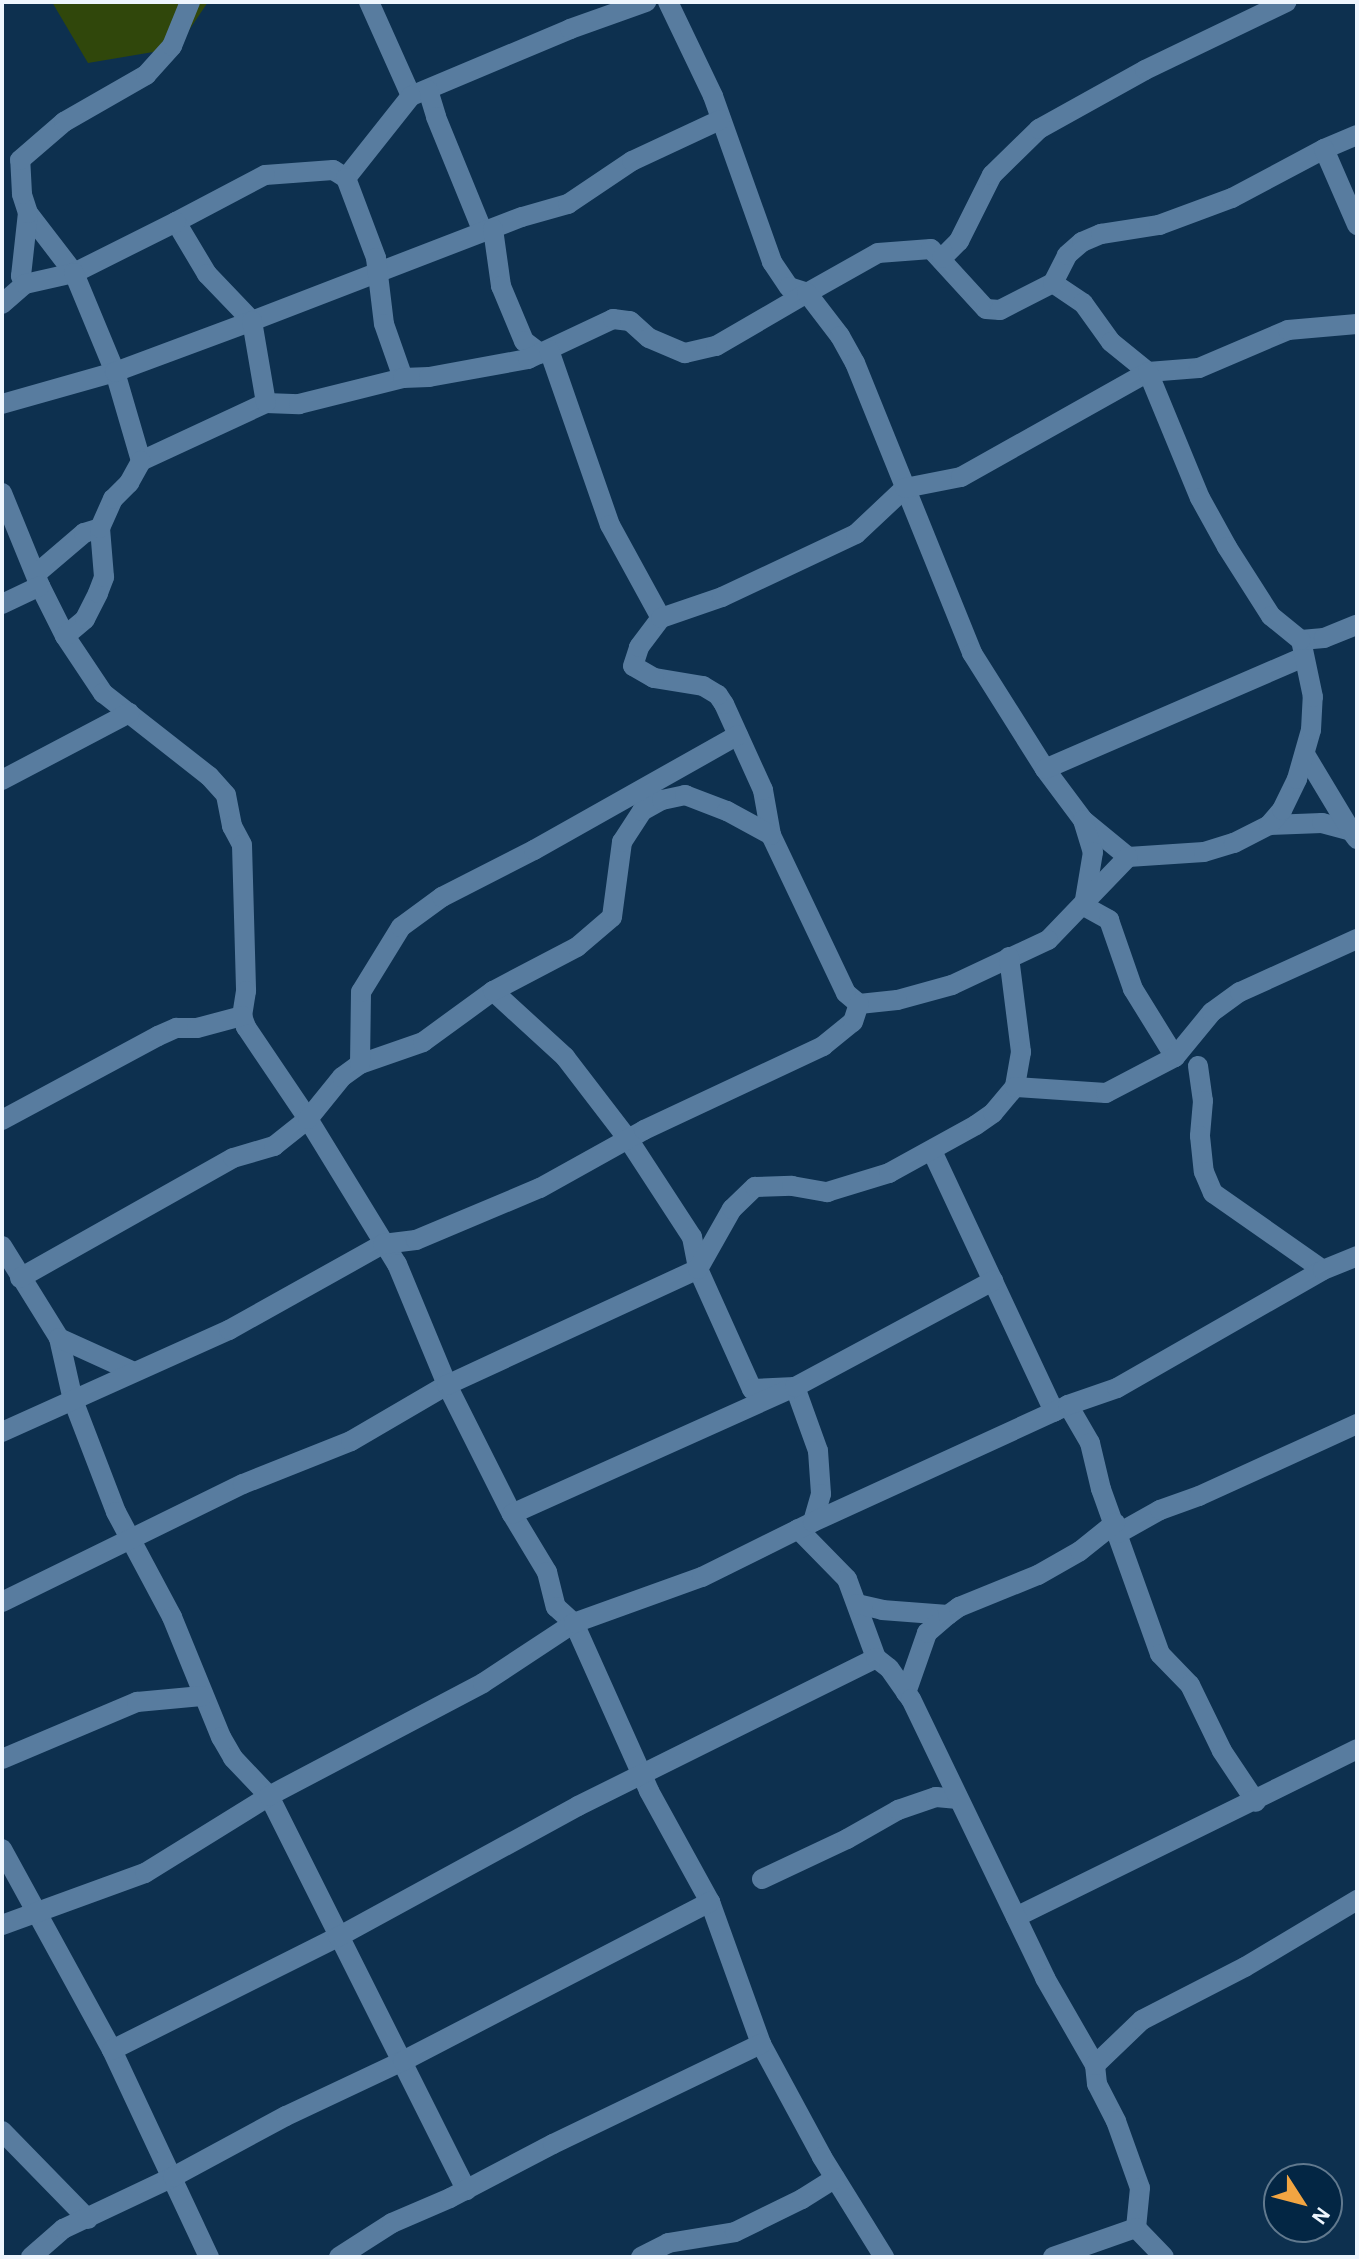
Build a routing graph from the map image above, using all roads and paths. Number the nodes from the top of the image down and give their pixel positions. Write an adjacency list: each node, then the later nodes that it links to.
1 (190, 2): 11 (street)
2 (369, 2): 6 (street)
3 (646, 2): 6 (street)
4 (668, 2): 7 (street)
5 (1286, 2): 15 (street)
6 (419, 93): 10 (street); 14 (street)
7 (720, 120): 14 (street); 20 (street)
8 (1357, 135): 9 (street)
9 (1324, 149): 13 (street); 18 (street)
10 (346, 178): 12 (street); 16 (street)
11 (28, 213): 17 (street); 19 (street)
12 (176, 222): 17 (street); 22 (street)
13 (1357, 225)
14 (488, 230): 16 (street); 24 (street)
15 (942, 258): 18 (street); 20 (street)
16 (379, 271): 22 (street); 27 (street)
17 (74, 273): 19 (street); 25 (street)
18 (1053, 283): 26 (street)
19 (25, 284): 21 (street)
20 (807, 293): 24 (street); 31 (street)
21 (2, 304)
22 (252, 321): 25 (street); 28 (street)
23 (1357, 324): 26 (street)
24 (545, 352): 27 (street); 36 (street)
25 (115, 372): 29 (street); 30 (street)
26 (1148, 372): 31 (street); 39 (street)
27 (403, 378): 28 (street)
28 (266, 403): 30 (street)
29 (2, 404)
30 (141, 461): 33 (street)
31 (905, 488): 36 (street); 43 (street)
32 (2, 493): 34 (street)
33 (100, 528): 34 (street); 38 (street)
34 (38, 580): 35 (street); 38 (street)
35 (2, 604)
36 (661, 618): 41 (street)
37 (1357, 625): 39 (street)
38 (65, 636): 40 (street)
39 (1303, 649): 42 (street); 43 (street)
40 (129, 713): 44 (street); 55 (street)
41 (738, 735): 47 (street); 57 (street)
42 (1306, 756): 46 (street); 48 (street)
43 (1045, 769): 45 (street)
44 (2, 780)
45 (1083, 820): 49 (street); 50 (street)
46 (1269, 825): 48 (street); 49 (street)
47 (771, 835): 53 (street); 54 (street)
48 (1354, 835)
49 (1128, 857): 50 (street)
50 (1084, 906): 52 (street); 56 (street)
51 (1357, 939): 56 (street)
52 (1009, 957): 54 (street); 59 (street)
53 (493, 991): 57 (street); 62 (street)
54 (859, 1004): 62 (street)
55 (242, 1016): 60 (street); 61 (street)
56 (1175, 1057): 59 (street)
57 (360, 1064): 60 (street)
58 (1198, 1066): 68 (street)
59 (1015, 1087): 63 (street)
60 (308, 1119): 64 (street); 69 (street)
61 (2, 1120)
62 (628, 1139): 64 (street); 67 (street)
63 (932, 1151): 67 (street); 70 (street)
64 (383, 1244): 72 (street); 73 (street)
65 (2, 1246): 69 (street)
66 (1357, 1256): 68 (street)
67 (698, 1269): 73 (street); 74 (street)
68 (1323, 1270): 76 (street)
69 (20, 1278): 71 (street)
70 (993, 1281): 74 (street); 76 (street)
71 (59, 1338): 72 (street); 75 (street)
72 (134, 1372): 75 (street)
73 (447, 1385): 79 (street); 82 (street)
74 (795, 1387): 79 (street); 80 (street)
75 (73, 1400): 78 (street); 82 (street)
76 (1061, 1409): 80 (street); 81 (street)
77 (1357, 1424): 81 (street)
78 (2, 1432)
79 (512, 1514): 86 (street)
80 (805, 1525): 84 (street); 86 (street)
81 (1117, 1528): 85 (street); 95 (street)
82 (131, 1539): 83 (street); 89 (street)
83 (2, 1602)
84 (857, 1604): 85 (street); 87 (street)
85 (948, 1615): 88 (street)
86 (574, 1623): 92 (street); 93 (street)
87 (876, 1658): 88 (street); 92 (street)
88 (906, 1693): 94 (street)
89 (202, 1696): 91 (street); 93 (street)
90 (1357, 1749): 95 (street)
91 (2, 1759)
92 (643, 1776): 99 (street); 103 (street)
93 (269, 1796): 100 (street); 103 (street)
94 (958, 1799): 97 (street); 101 (street)
95 (1256, 1802): 101 (street)
96 (2, 1849): 100 (street)
97 (762, 1879)
98 (1357, 1900): 107 (street)
99 (710, 1902): 104 (street); 106 (street)
100 (36, 1913): 102 (street); 105 (street)
101 (1016, 1917): 107 (street)
102 (2, 1925)
103 (338, 1937): 105 (street); 106 (street)
104 (761, 2044): 110 (street); 111 (street)
105 (112, 2050): 109 (street)
106 (403, 2061): 109 (street); 111 (street)
107 (1095, 2065): 113 (street)
108 (2, 2131): 112 (street)
109 (173, 2177): 112 (street); 115 (street)
110 (835, 2178): 117 (street); 118 (street)
111 (466, 2190): 116 (street)
112 (88, 2219): 114 (street)
113 (1136, 2228): 119 (street); 120 (street)
114 (31, 2257)
115 (209, 2257)
116 (339, 2257)
117 (641, 2257)
118 (884, 2257)
119 (1053, 2257)
120 (1164, 2257)

